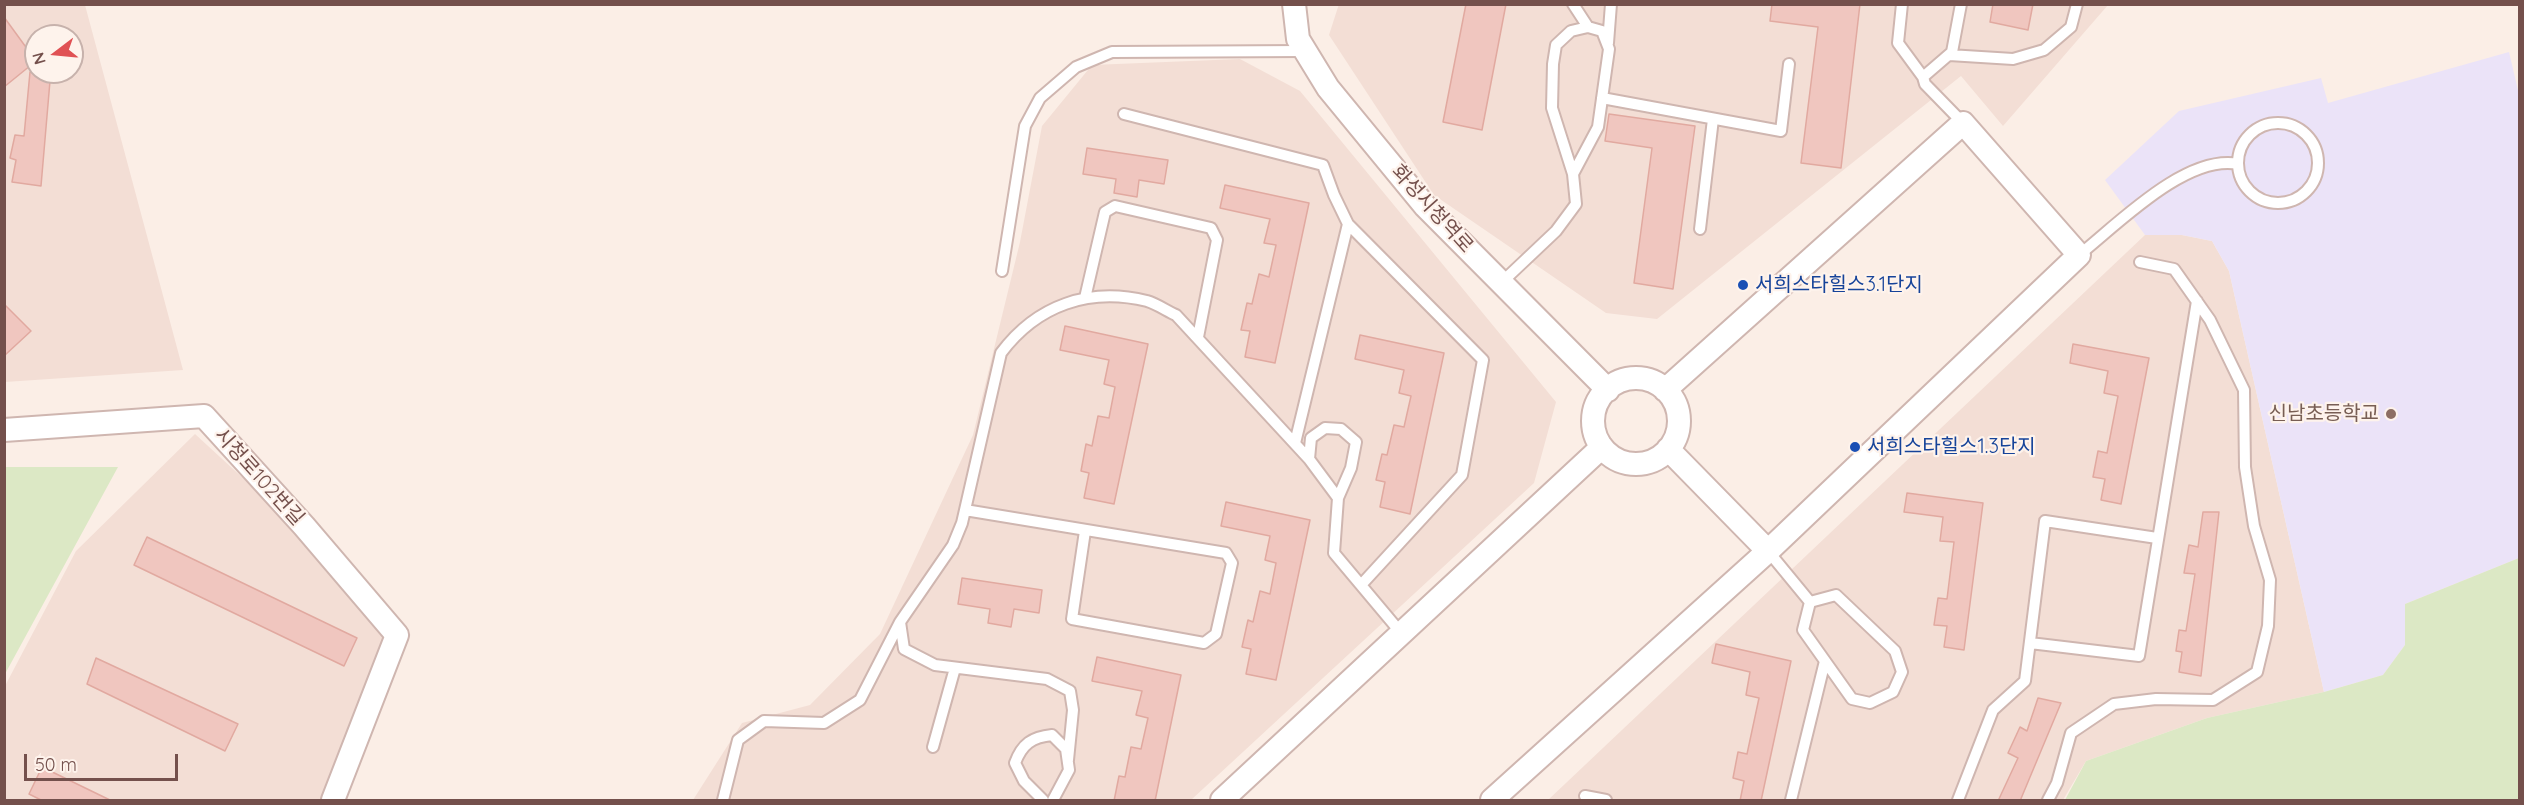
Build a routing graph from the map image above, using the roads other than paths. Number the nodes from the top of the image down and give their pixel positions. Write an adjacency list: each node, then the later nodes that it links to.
1 (1294, 4): 9 (street, 화성시청역로)
2 (1573, 4): 7 (lane)
3 (1611, 4): 8 (lane)
4 (1902, 4): 12 (lane)
5 (1961, 4): 10 (lane)
6 (2077, 4): 10 (lane)
7 (1588, 27): 8 (lane); 18 (lane)
8 (1608, 46): 13 (lane)
9 (1305, 51): 23 (lane); 24 (street, 화성시청역로)
10 (1949, 54): 12 (lane)
11 (1789, 64): 15 (lane)
12 (1923, 76): 16 (lane)
13 (1602, 98): 15 (lane); 18 (lane)
14 (1124, 114): 19 (lane)
15 (1713, 119): 20 (lane)
16 (1963, 123): 21 (street); 29 (street)
17 (2238, 164): 17 (lane); 21 (lane)
18 (1573, 174): 24 (lane)
19 (1348, 224): 31 (lane); 40 (lane)
20 (1700, 230)
21 (2079, 255): 39 (street)
22 (2140, 262): 26 (lane)
23 (1002, 271)
24 (1502, 283): 28 (street, 화성시청역로)
25 (1085, 298): 27 (lane); 27 (lane); 36 (lane)
26 (2197, 301): 38 (lane); 59 (lane)
27 (1198, 337): 31 (lane)
28 (1608, 390): 29 (street); 32 (street)
29 (1665, 390): 33 (street)
30 (4, 430): 50 (street, 시청로102번길)
31 (1294, 443): 34 (lane)
32 (1602, 447): 33 (street); 43 (street)
33 (1668, 449): 39 (street)
34 (1309, 459): 35 (lane); 35 (lane)
35 (1338, 498): 40 (lane)
36 (965, 510): 37 (lane); 42 (lane)
37 (1085, 531): 37 (lane)
38 (2157, 537): 44 (lane); 44 (lane)
39 (1768, 551): 41 (lane); 55 (street)
40 (1360, 585): 43 (lane)
41 (1810, 602): 45 (lane); 45 (lane)
42 (900, 622): 46 (lane); 51 (lane)
43 (1402, 634): 54 (street)
44 (2030, 643): 58 (lane)
45 (1825, 661): 57 (lane)
46 (955, 668): 47 (lane); 48 (lane)
47 (933, 747)
48 (1068, 760): 52 (lane); 53 (lane)
49 (1585, 796): 56 (lane)
50 (333, 801)
51 (723, 801)
52 (1043, 801)
53 (1053, 801)
54 (1222, 801)
55 (1492, 801)
56 (1606, 801)
57 (1791, 801)
58 (1958, 801)
59 (2048, 801)

